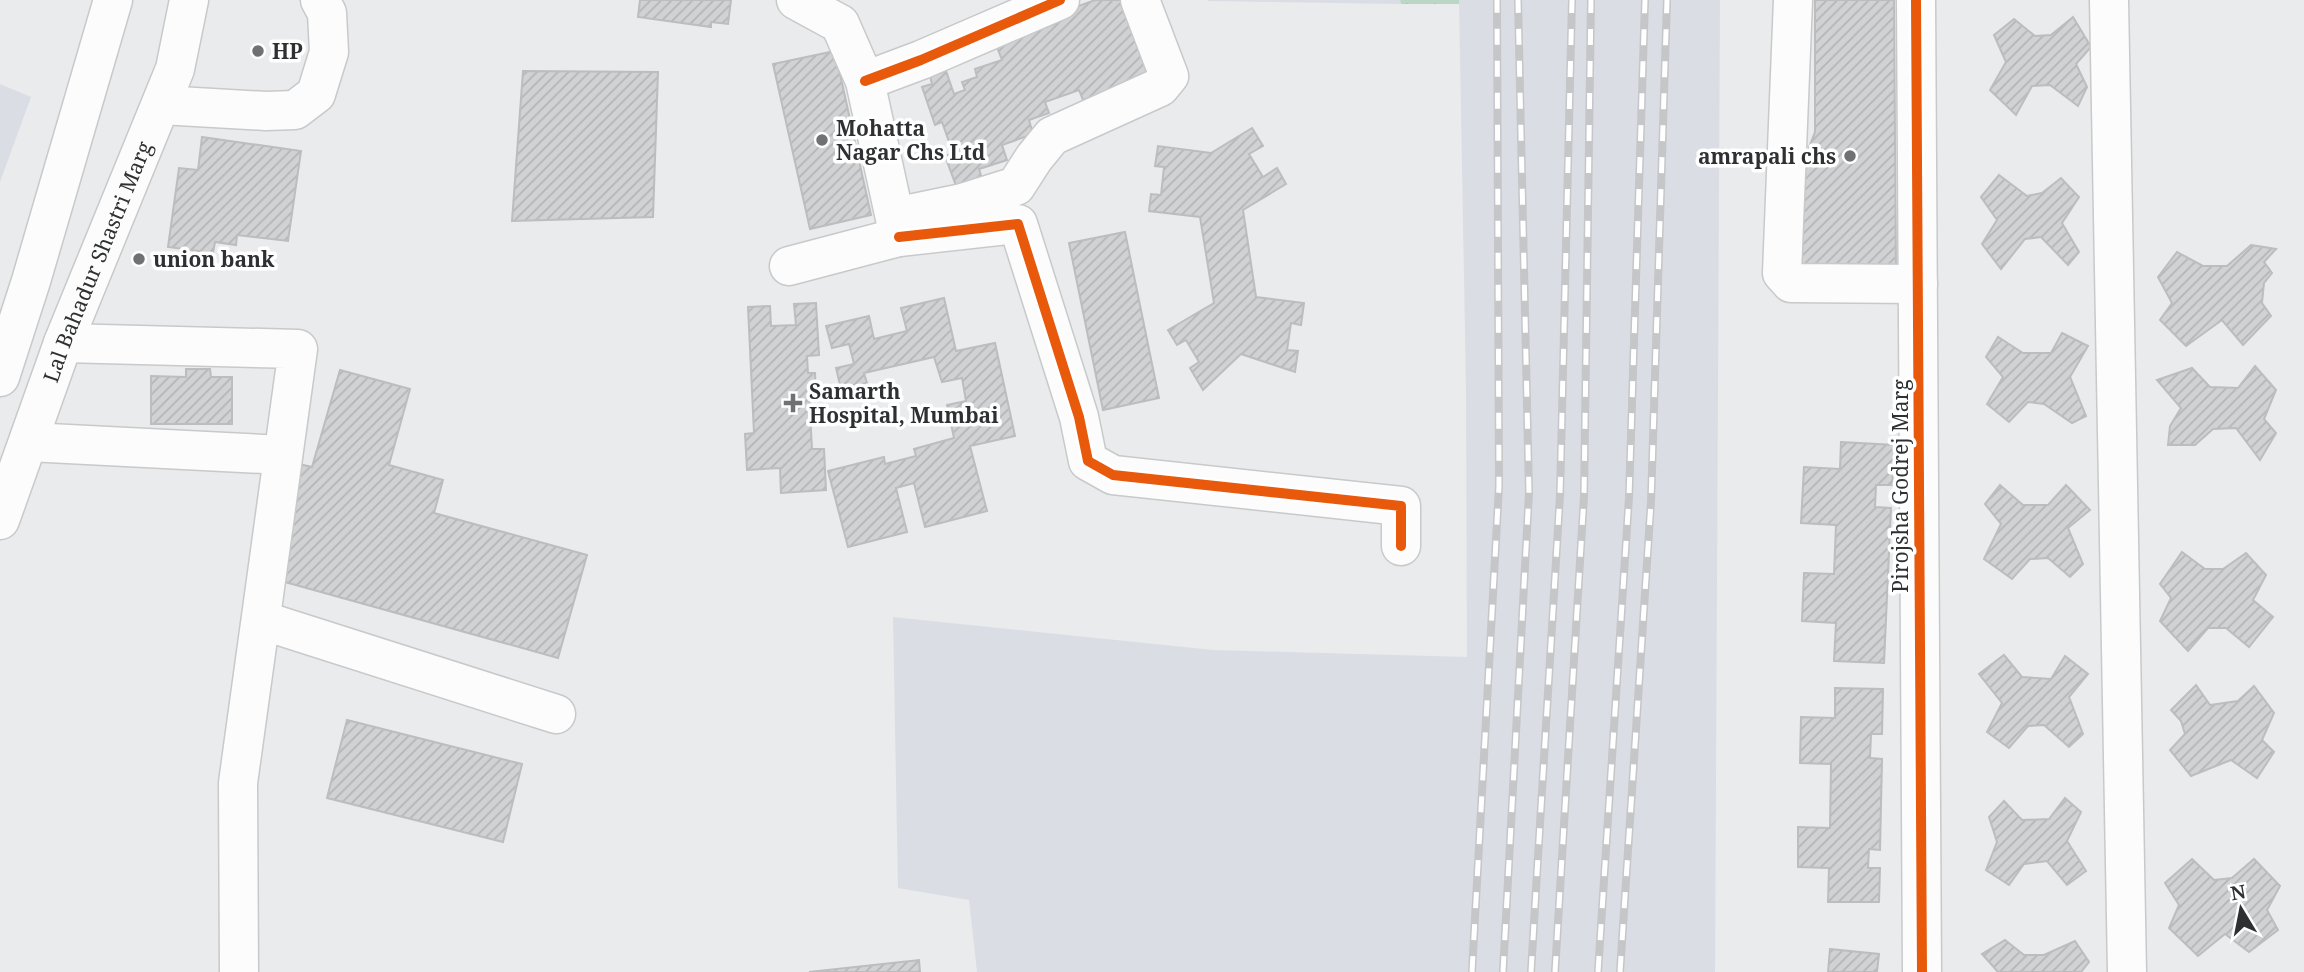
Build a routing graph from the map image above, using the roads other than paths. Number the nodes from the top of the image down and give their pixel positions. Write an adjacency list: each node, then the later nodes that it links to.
1 (113, 0): 16 (street)
2 (189, 0): 11 (street, Lal Bahadur Shastri Marg)
3 (320, 0): 11 (street)
4 (796, 0): 10 (street)
5 (1060, 0): 10 (street)
6 (1140, 0): 12 (street)
7 (1793, 0): 14 (street)
8 (1916, 0): 14 (street, Pirojsha Godrej Marg)
9 (2109, 0): 25 (street)
10 (865, 81): 12 (street)
11 (161, 105): 15 (street, Lal Bahadur Shastri Marg)
12 (897, 227): 13 (street); 20 (street)
13 (789, 266)
14 (1918, 284): 24 (street, Pirojsha Godrej Marg)
15 (63, 343): 17 (street, Lal Bahadur Shastri Marg); 18 (street)
16 (0, 377)
17 (29, 442): 18 (street); 19 (street, Lal Bahadur Shastri Marg)
18 (283, 455): 21 (street)
19 (0, 520)
20 (1401, 545)
21 (261, 621): 22 (street); 23 (street)
22 (556, 714)
23 (239, 972)
24 (1923, 972)
25 (2127, 972)

